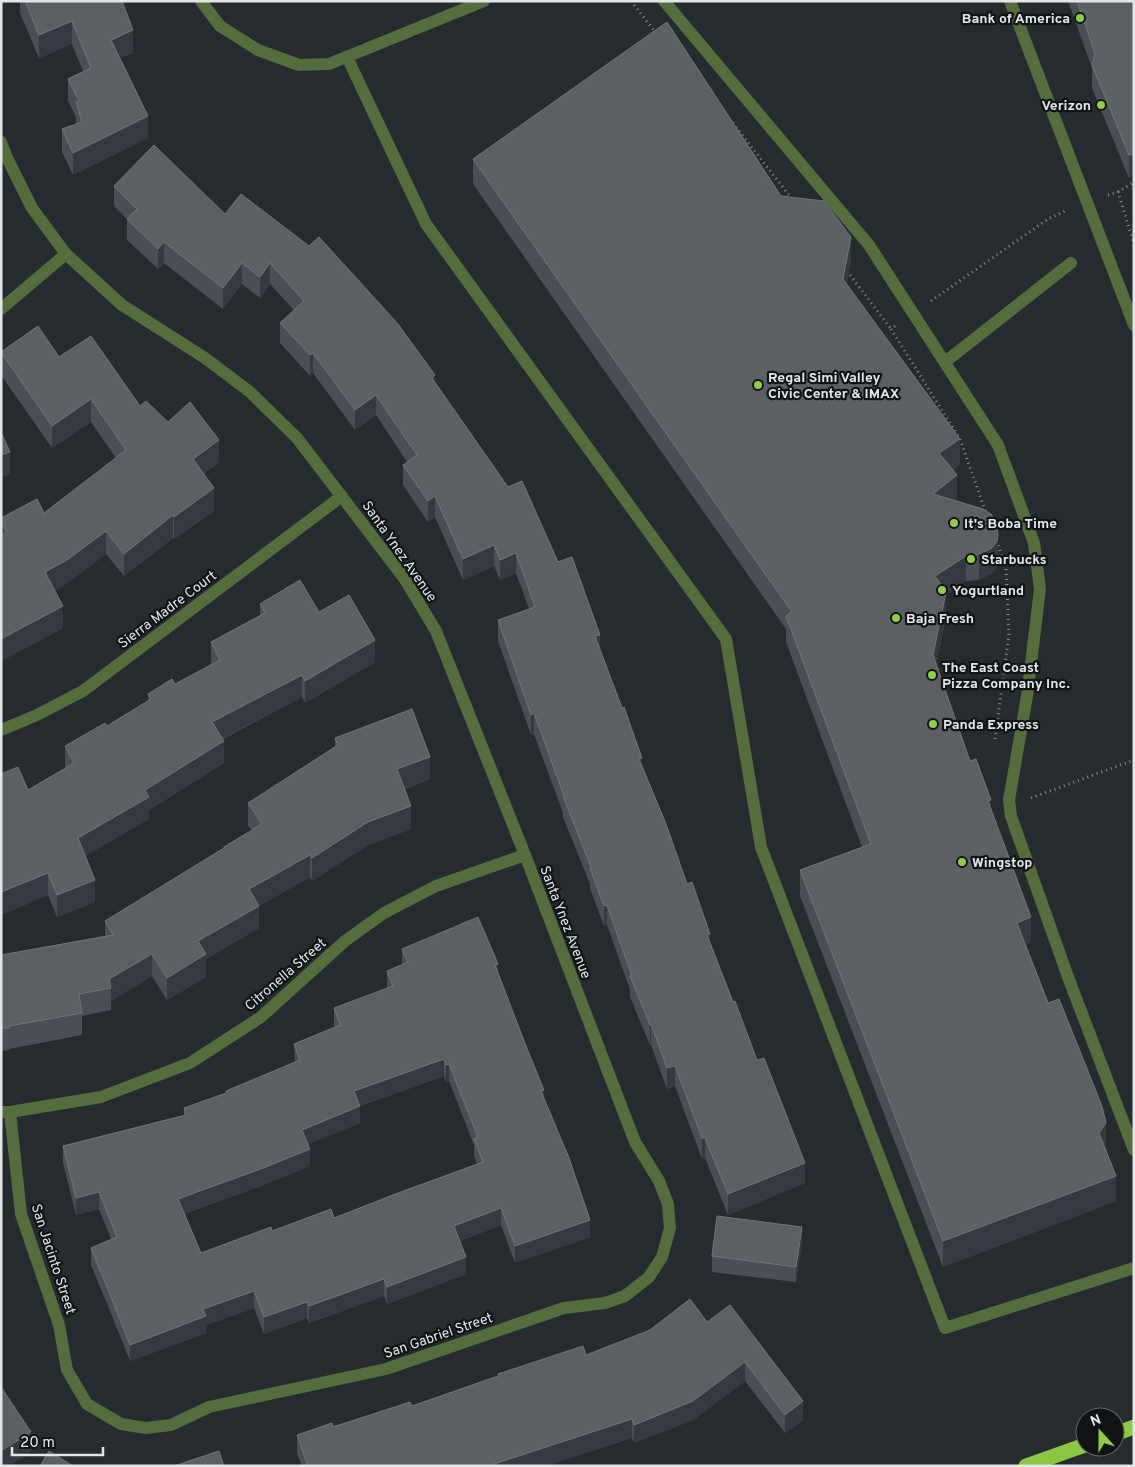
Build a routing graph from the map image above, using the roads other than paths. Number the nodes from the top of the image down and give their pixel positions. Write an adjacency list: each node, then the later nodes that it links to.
1 (201, 1): 5 (street)
2 (484, 1): 5 (street)
3 (664, 1): 11 (street)
4 (1010, 1): 10 (street)
5 (347, 57): 18 (street)
6 (1, 142): 7 (street, Santa Ynez Avenue)
7 (66, 254): 9 (street); 12 (street, Santa Ynez Avenue)
8 (1070, 263): 11 (street)
9 (1, 309)
10 (1134, 325)
11 (945, 362): 17 (street)
12 (342, 496): 13 (street, Sierra Madre Court); 14 (street, Santa Ynez Avenue)
13 (1, 730)
14 (524, 855): 15 (street, Citronella Street); 16 (street, Santa Ynez Avenue)
15 (6, 1112): 19 (street, San Jacinto Street)
16 (625, 1117): 19 (street, San Gabriel Street)
17 (1134, 1150)
18 (1134, 1268)
19 (75, 1383)
20 (1075, 1449): 21 (highway)
21 (1026, 1466)

